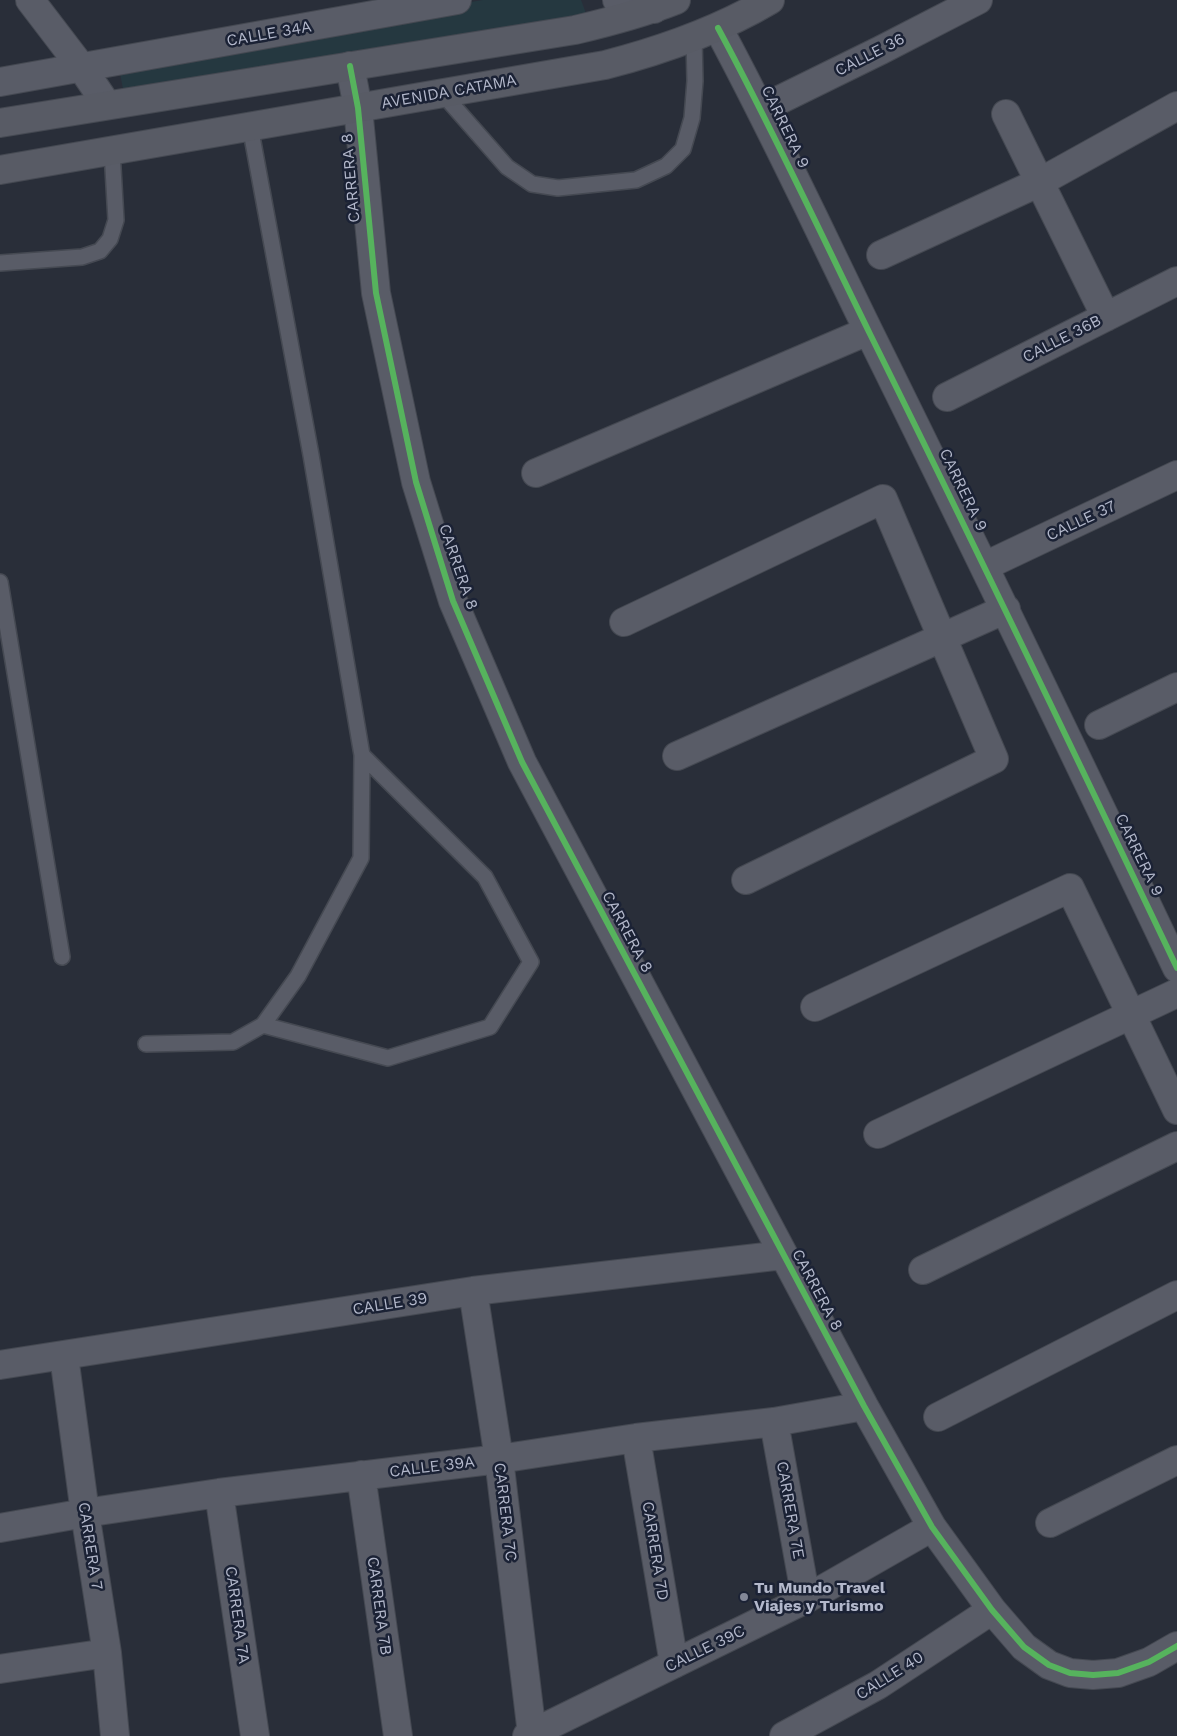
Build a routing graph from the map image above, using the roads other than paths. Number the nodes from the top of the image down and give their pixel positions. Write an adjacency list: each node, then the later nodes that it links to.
1 (30, 0): 9 (street)
2 (457, 0): 9 (street, CALLE 34A)
3 (617, 0): 6 (street)
4 (770, 0): 7 (main road, AVENIDA CATAMA)
5 (978, 0): 15 (street, CALLE 36)
6 (665, 4): 8 (main road)
7 (706, 33): 11 (main road, AVENIDA CATAMA); 11 (lane); 15 (street, CARRERA 9)
8 (350, 66): 12 (main road); 14 (street, CARRERA 8)
9 (82, 68): 10 (street, CALLE 34A); 12 (street)
10 (0, 82)
11 (442, 93): 14 (main road, AVENIDA CATAMA)
12 (107, 105): 17 (main road)
13 (1177, 106): 21 (street)
14 (358, 108): 18 (main road, AVENIDA CATAMA); 50 (street, CARRERA 8)
15 (762, 109): 26 (street, CARRERA 9)
16 (1006, 114): 21 (street)
17 (0, 123)
18 (250, 126): 19 (main road, AVENIDA CATAMA); 37 (lane)
19 (112, 151): 20 (main road, AVENIDA CATAMA); 23 (lane)
20 (0, 170)
21 (1040, 182): 22 (street); 25 (street)
22 (880, 255)
23 (0, 263)
24 (1177, 282): 25 (street, CALLE 36B)
25 (1106, 317): 27 (street, CALLE 36B)
26 (868, 331): 28 (street); 30 (street, CARRERA 9)
27 (947, 397)
28 (536, 473)
29 (1177, 475): 30 (street, CALLE 37)
30 (985, 566): 32 (street, CARRERA 9)
31 (0, 582): 40 (lane)
32 (1006, 609): 34 (street); 41 (street, CARRERA 9)
33 (624, 622): 34 (street)
34 (943, 637): 38 (street); 39 (street)
35 (1177, 687): 36 (street)
36 (1099, 725)
37 (362, 755): 45 (lane); 45 (lane)
38 (677, 756)
39 (746, 880)
40 (62, 957)
41 (1177, 968)
42 (1177, 993): 44 (street)
43 (815, 1006): 44 (street)
44 (1130, 1015): 47 (street); 48 (street)
45 (263, 1025): 46 (lane)
46 (146, 1044)
47 (1177, 1110)
48 (878, 1134)
49 (1177, 1146): 51 (street)
50 (783, 1255): 52 (street, CALLE 39); 56 (street, CARRERA 8)
51 (923, 1270)
52 (473, 1291): 54 (street, CALLE 39); 60 (street, CARRERA 7C)
53 (1177, 1295): 57 (street)
54 (64, 1356): 55 (street, CALLE 39); 64 (street, CARRERA 7)
55 (0, 1365)
56 (864, 1406): 58 (street, CALLE 39A); 67 (street, CARRERA 8)
57 (938, 1417)
58 (774, 1422): 59 (street, CALLE 39A); 68 (street, CARRERA 7E)
59 (636, 1438): 60 (street, CALLE 39A); 72 (street, CARRERA 7D)
60 (498, 1459): 62 (street, CALLE 39A); 74 (street, CARRERA 7C)
61 (1177, 1460): 65 (street)
62 (361, 1475): 63 (street, CALLE 39A); 77 (street, CARRERA 7B)
63 (219, 1493): 64 (street, CALLE 39A); 76 (street, CARRERA 7A)
64 (85, 1513): 66 (street, CALLE 39A); 71 (street, CARRERA 7)
65 (1050, 1524)
66 (0, 1528)
67 (932, 1528): 68 (street, CALLE 39C); 69 (street, CARRERA 8)
68 (806, 1599): 72 (street, CALLE 39C)
69 (992, 1610): 70 (street, CARRERA 8); 78 (street, CALLE 40)
70 (1177, 1646)
71 (107, 1654): 73 (street); 75 (street, CARRERA 7)
72 (674, 1664): 74 (street, CALLE 39C)
73 (0, 1669)
74 (530, 1735)
75 (115, 1736)
76 (255, 1736)
77 (398, 1736)
78 (784, 1736)

